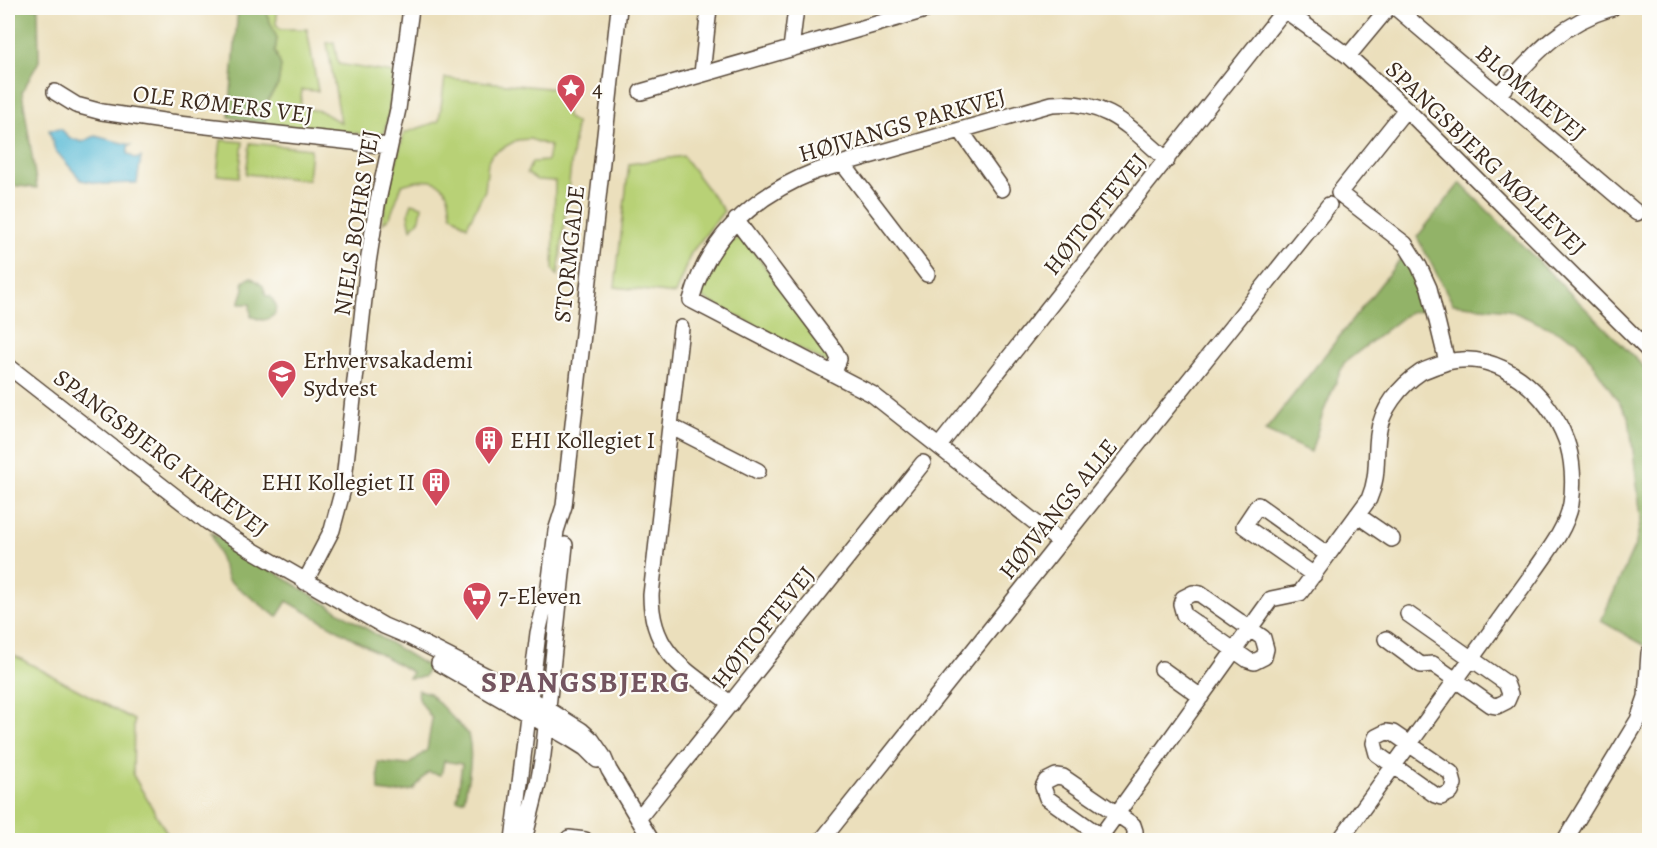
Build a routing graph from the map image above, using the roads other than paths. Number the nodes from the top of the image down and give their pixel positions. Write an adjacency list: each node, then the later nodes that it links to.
1 (411, 8): 18 (street, NIELS BOHRS VEJ)
2 (619, 8): 35 (street, STORMGADE)
3 (709, 8): 12 (street)
4 (796, 8): 10 (street)
5 (932, 8): 10 (street)
6 (1284, 8): 11 (street, SPANGSBJERG MØLLEVEJ); 19 (street, HØJTOFTEVEJ)
7 (1388, 8): 11 (street)
8 (1395, 8): 15 (street, BLOMMEVEJ)
9 (1612, 8): 15 (street)
10 (791, 49): 12 (street)
11 (1348, 56): 16 (street, SPANGSBJERG MØLLEVEJ)
12 (702, 74): 14 (street)
13 (55, 92): 18 (street, OLE RØMERS VEJ)
14 (641, 92)
15 (1497, 95): 23 (street, BLOMMEVEJ)
16 (1406, 109): 22 (street, HØJVANGS ALLE); 27 (street, SPANGSBJERG MØLLEVEJ)
17 (961, 130): 19 (street, HØJVANGS PARKVEJ); 20 (street, HØJVANGS PARKVEJ); 21 (street)
18 (389, 146): 41 (street, NIELS BOHRS VEJ)
19 (1167, 160): 32 (street, HØJTOFTEVEJ)
20 (843, 164): 24 (street, HØJVANGS PARKVEJ); 25 (street)
21 (1002, 189)
22 (1334, 199): 28 (street); 38 (street, HØJVANGS ALLE)
23 (1637, 213)
24 (736, 220): 30 (street); 30 (street, HØJVANGS PARKVEJ)
25 (927, 274)
26 (681, 328): 31 (street)
27 (1650, 352)
28 (1447, 362): 36 (street); 47 (street)
29 (8, 366): 41 (street, SPANGSBJERG KIRKEVEJ)
30 (834, 373): 32 (street)
31 (670, 426): 34 (street); 51 (street)
32 (939, 446): 38 (street)
33 (923, 463): 51 (street, HØJTOFTEVEJ)
34 (758, 471)
35 (564, 506): 52 (street, STORMGADE); 52 (street, STORMGADE)
36 (1357, 515): 37 (street); 39 (street)
37 (1392, 539)
38 (1060, 542): 63 (street, HØJVANGS ALLE)
39 (1329, 555): 40 (street); 40 (street)
40 (1314, 575): 43 (street)
41 (305, 582): 52 (street, SPANGSBJERG KIRKEVEJ)
42 (1408, 614): 47 (street)
43 (1250, 629): 45 (street); 45 (street); 45 (street)
44 (1386, 639): 49 (street)
45 (1234, 651): 50 (street)
46 (1649, 653): 66 (street)
47 (1472, 658): 49 (street); 49 (street)
48 (1162, 669): 50 (street)
49 (1456, 680): 53 (street)
50 (1201, 697): 55 (street)
51 (730, 704): 56 (street, HØJTOFTEVEJ)
52 (538, 712): 56 (street, SPANGSBJERG KIRKEVEJ); 57 (street, STORMGADE); 60 (street, STORMGADE)
53 (1409, 744): 54 (street); 54 (street); 54 (street)
54 (1394, 766): 65 (street)
55 (1117, 814): 59 (street); 59 (street); 64 (street)
56 (638, 819): 62 (street, SPANGSBJERG KIRKEVEJ)
57 (525, 833)
58 (569, 838): 61 (street)
59 (1102, 839)
60 (513, 840)
61 (585, 840)
62 (651, 840)
63 (822, 840)
64 (1135, 840)
65 (1340, 840)
66 (1564, 840)

